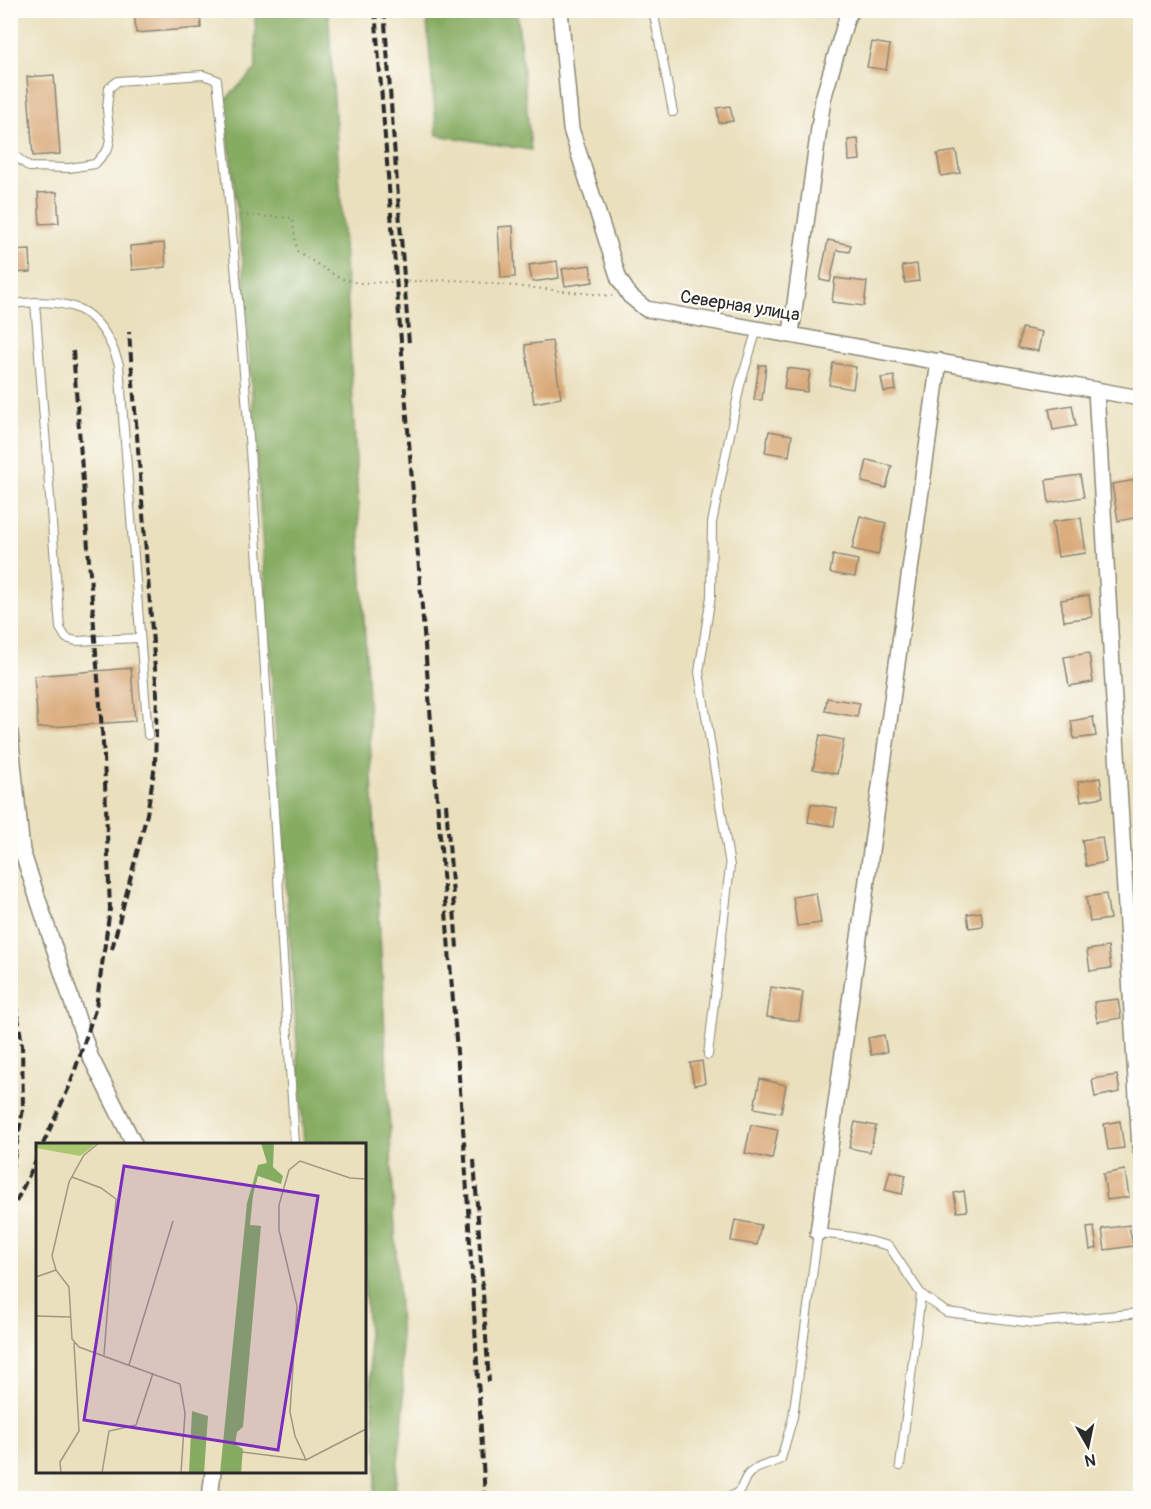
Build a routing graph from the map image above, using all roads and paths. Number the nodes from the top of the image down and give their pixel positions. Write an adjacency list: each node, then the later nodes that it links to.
1 (560, 10): 8 (street)
2 (653, 10): 4 (lane)
3 (852, 10): 12 (street)
4 (673, 112)
5 (10, 120): 6 (lane)
6 (11, 154): 7 (lane)
7 (231, 214): 8 (path); 21 (lane)
8 (630, 296): 11 (street, Северная улица)
9 (35, 302): 10 (lane); 16 (lane); 16 (lane)
10 (10, 304)
11 (758, 329): 12 (street, Северная улица); 19 (lane)
12 (791, 333): 13 (street, Северная улица)
13 (939, 361): 14 (street, Северная улица); 23 (street)
14 (1096, 390): 15 (street, Северная улица); 22 (street)
15 (1140, 398)
16 (139, 638): 18 (lane)
17 (10, 733): 20 (street)
18 (148, 735)
19 (708, 1055)
20 (134, 1143)
21 (295, 1143)
22 (1140, 1149)
23 (818, 1233): 24 (lane); 29 (lane)
24 (921, 1294): 25 (lane); 26 (lane)
25 (1140, 1313)
26 (900, 1466)
27 (213, 1473): 28 (street)
28 (210, 1498)
29 (725, 1498)

